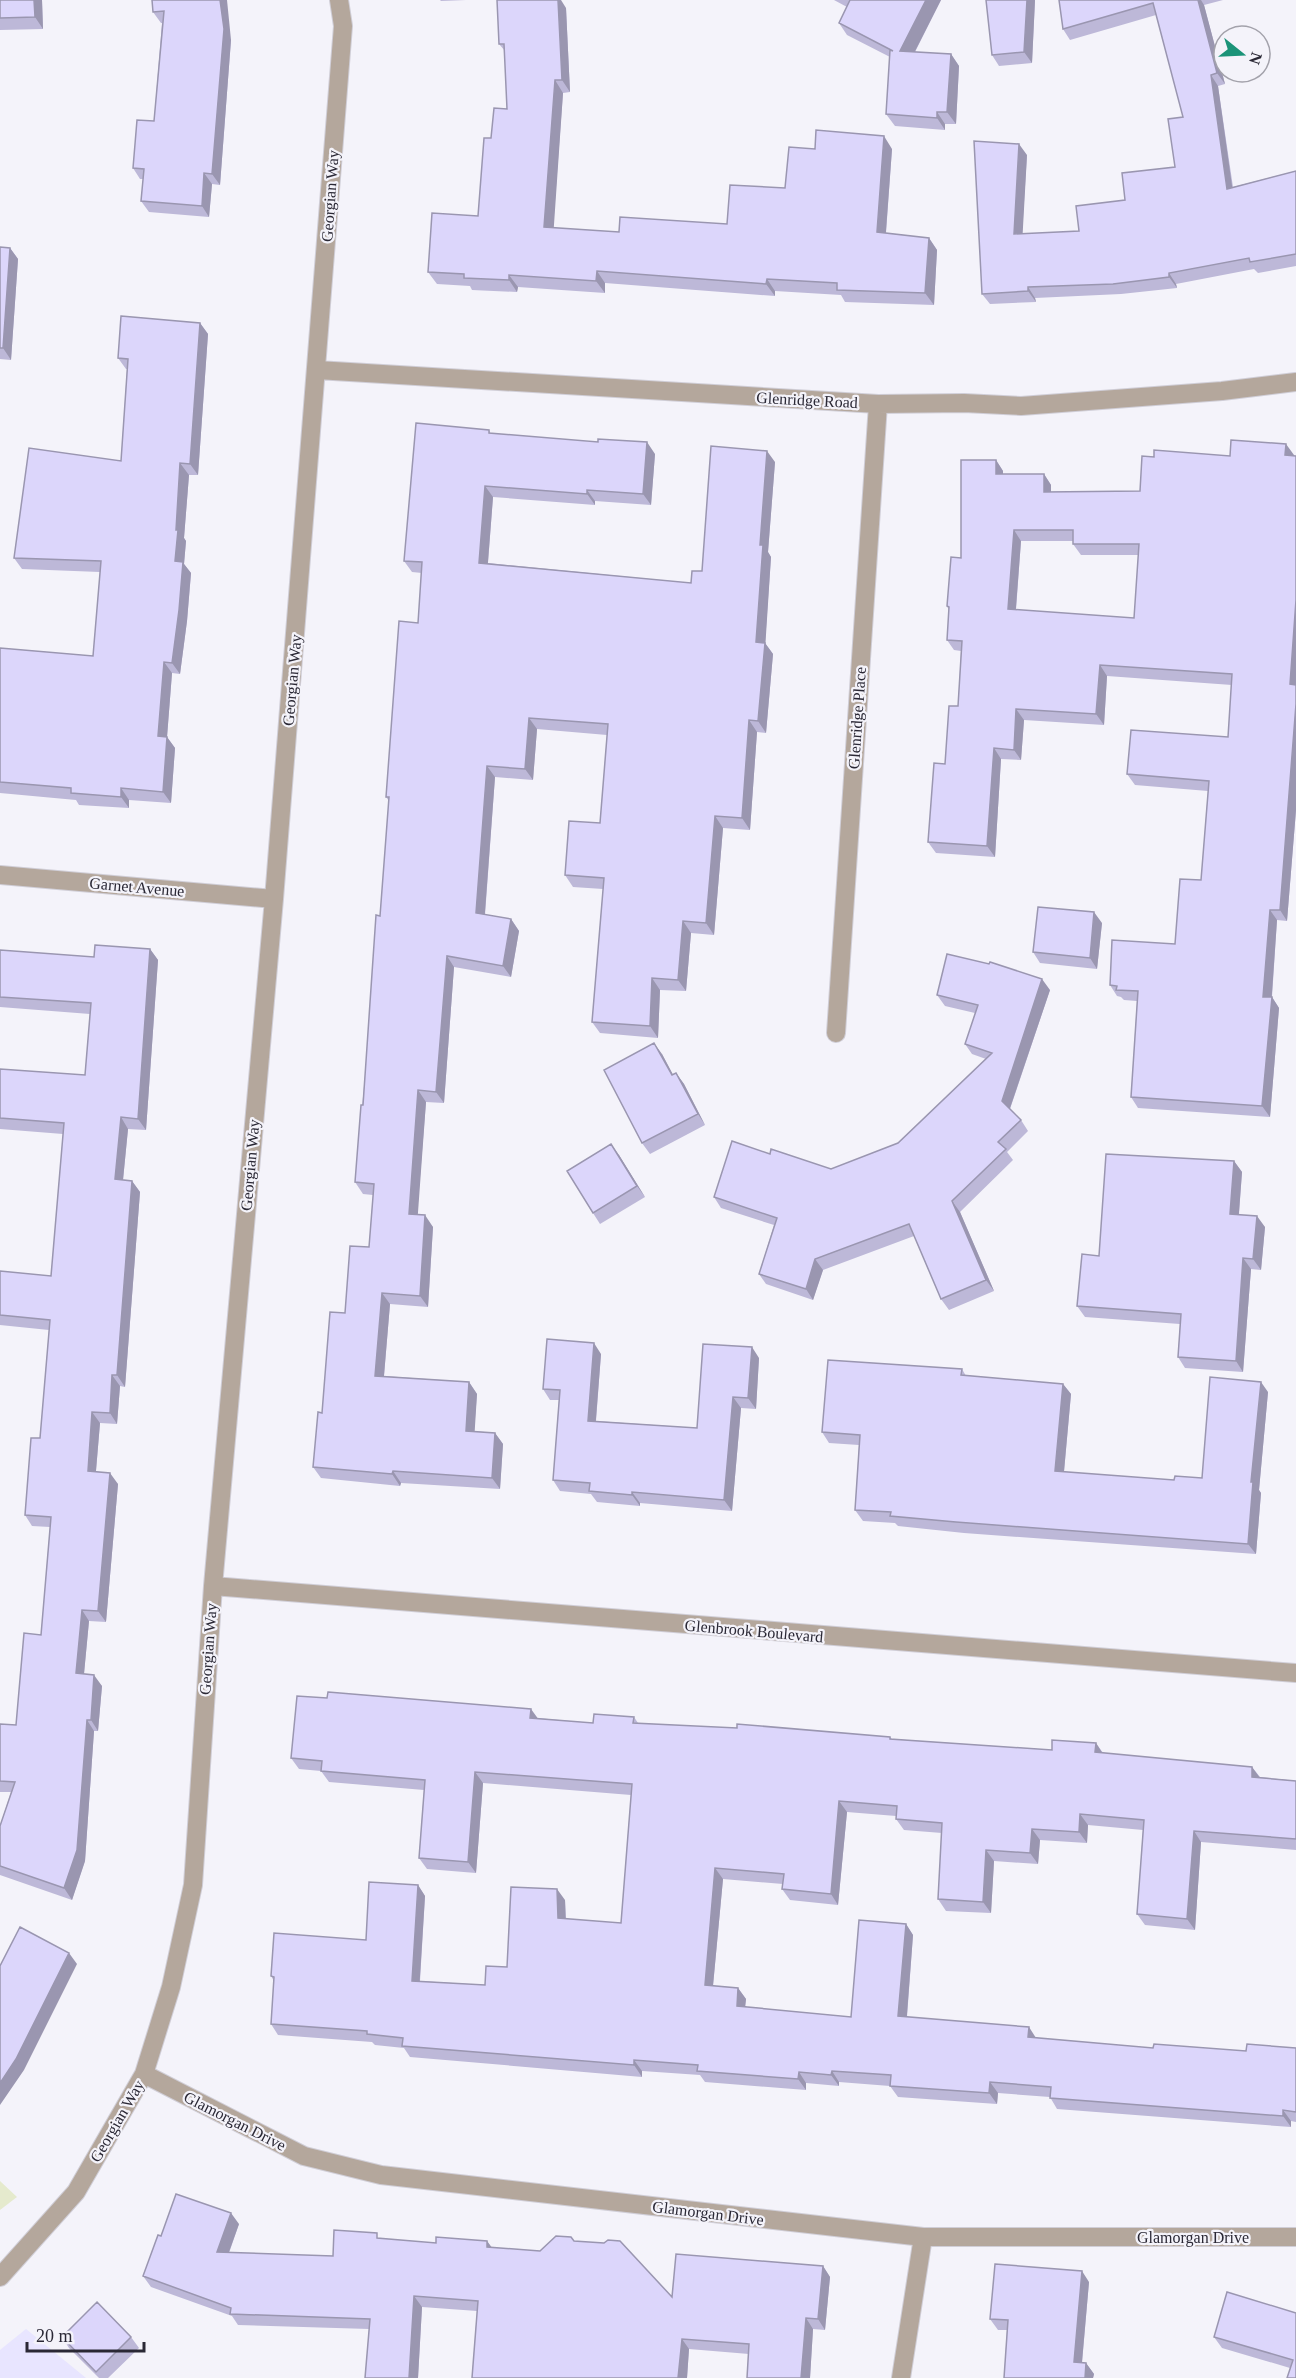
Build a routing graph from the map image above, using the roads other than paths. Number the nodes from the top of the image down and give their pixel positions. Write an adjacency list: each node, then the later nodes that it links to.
1 (339, 0): 2 (street, Georgian Way)
2 (317, 370): 4 (street, Glenridge Road); 6 (street, Georgian Way)
3 (1296, 382): 4 (street, Glenridge Road)
4 (878, 404): 7 (street, Glenridge Place)
5 (0, 875): 6 (street, Garnet Avenue)
6 (274, 899): 8 (street, Georgian Way)
7 (836, 1033)
8 (213, 1586): 9 (street, Glenbrook Boulevard); 10 (street, Georgian Way)
9 (1296, 1673)
10 (144, 2074): 11 (street, Glamorgan Drive); 13 (street, Georgian Way)
11 (922, 2237): 12 (street, Glamorgan Drive); 14 (street)
12 (1296, 2238)
13 (0, 2277)
14 (901, 2378)

